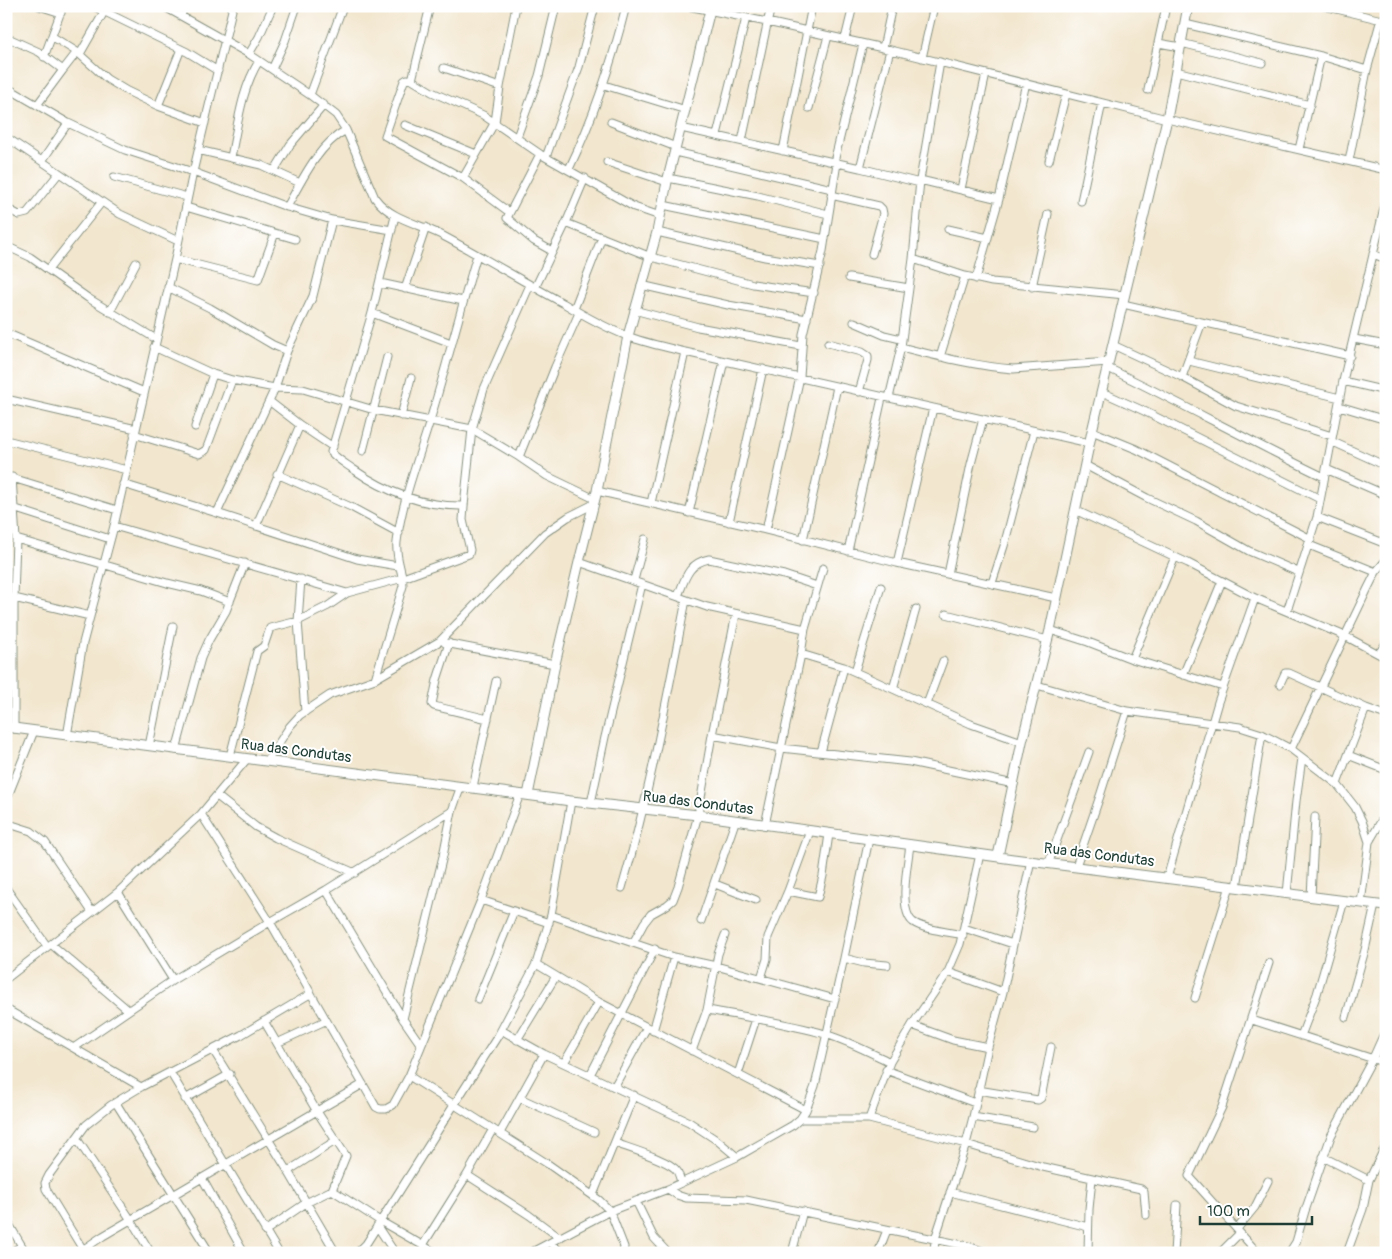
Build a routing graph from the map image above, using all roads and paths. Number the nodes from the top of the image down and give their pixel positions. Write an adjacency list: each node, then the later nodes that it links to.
1 (39, 6): 23 (street)
2 (93, 6): 25 (street)
3 (163, 6): 26 (street)
4 (184, 6): 26 (street)
5 (233, 6): 36 (street)
6 (273, 6): 43 (street)
7 (297, 6): 51 (street)
8 (343, 6): 64 (street)
9 (430, 6): 57 (street)
10 (516, 6): 61 (street)
11 (556, 6): 82 (street)
12 (595, 6): 89 (street)
13 (626, 6): 59 (street)
14 (688, 6): 22 (street)
15 (771, 6): 29 (street)
16 (812, 6): 31 (street)
17 (852, 6): 35 (street)
18 (892, 6): 41 (street)
19 (934, 6): 46 (street)
20 (1188, 6): 30 (street)
21 (1324, 6): 28 (street)
22 (710, 9): 27 (street); 71 (street)
23 (62, 10): 34 (street)
24 (1165, 11): 37 (street)
25 (104, 12): 40 (street); 42 (street)
26 (182, 16): 36 (street)
27 (746, 18): 29 (street); 80 (street)
28 (1383, 20): 53 (street)
29 (767, 22): 31 (street); 83 (street)
30 (1185, 24): 39 (street); 45 (street)
31 (806, 31): 32 (street); 87 (street)
32 (828, 36): 35 (street); 70 (street)
33 (6, 37): 44 (street)
34 (53, 37): 42 (street); 44 (street)
35 (845, 39): 38 (street)
36 (226, 41): 43 (street); 54 (street)
37 (1158, 43): 39 (street); 62 (street)
38 (863, 44): 41 (street); 95 (street)
39 (1181, 45): 49 (street); 55 (street)
40 (181, 49): 54 (street); 69 (street)
41 (886, 49): 46 (street); 96 (street)
42 (79, 53): 52 (street); 69 (street)
43 (249, 54): 47 (street)
44 (44, 56): 52 (street)
45 (1320, 56): 53 (street); 68 (street)
46 (922, 58): 48 (street)
47 (259, 61): 51 (street); 90 (street)
48 (940, 62): 56 (street); 106 (street)
49 (1262, 63)
50 (444, 68): 61 (street)
51 (272, 69): 64 (street)
52 (63, 70): 66 (street)
53 (1368, 70): 93 (street)
54 (218, 71): 76 (street)
55 (1176, 71): 68 (street); 72 (street)
56 (986, 74): 58 (street); 108 (street)
57 (412, 80): 73 (street); 103 (street)
58 (1026, 83): 63 (street); 111 (street)
59 (604, 85): 71 (street); 97 (street)
60 (6, 87): 66 (street)
61 (500, 87): 73 (street)
62 (1148, 90)
63 (1066, 94): 65 (street); 92 (street)
64 (310, 95): 67 (street)
65 (1102, 103): 72 (street); 113 (street)
66 (37, 105): 75 (street)
67 (324, 105): 79 (street); 99 (street)
68 (1310, 105): 85 (street)
69 (158, 106): 76 (street)
70 (809, 108)
71 (686, 110): 78 (street)
72 (1167, 119): 85 (street); 159 (street)
73 (495, 122): 82 (street); 88 (street)
74 (611, 122): 84 (street)
75 (68, 123): 91 (street); 100 (street)
76 (205, 123): 86 (street)
77 (405, 124): 88 (street)
78 (681, 128): 80 (street); 84 (street)
79 (346, 130): 107 (street); 122 (street)
80 (717, 135): 83 (street)
81 (6, 137): 91 (street)
82 (517, 138): 89 (street)
83 (742, 141): 87 (street)
84 (675, 149): 105 (street); 109 (street)
85 (1299, 149): 93 (street)
86 (198, 150): 90 (street); 100 (street)
87 (783, 151): 95 (street)
88 (476, 154): 103 (street)
89 (543, 155): 97 (street); 119 (street)
90 (231, 157): 99 (street)
91 (42, 161): 101 (street)
92 (1049, 161)
93 (1349, 161): 98 (street)
94 (606, 162): 105 (street)
95 (835, 162): 96 (street); 109 (street)
96 (860, 168): 106 (street)
97 (569, 169): 104 (street)
98 (1386, 170)
99 (274, 171): 107 (street)
100 (193, 172): 110 (street); 116 (street)
101 (59, 173): 114 (street); 117 (street)
102 (114, 177): 110 (street)
103 (463, 178): 119 (street)
104 (585, 178): 123 (street); 125 (street)
105 (667, 180): 115 (street); 120 (street)
106 (920, 182): 108 (street); 144 (street)
107 (300, 183): 116 (street)
108 (961, 189): 111 (street)
109 (831, 192): 120 (street); 138 (street)
110 (187, 198): 118 (street)
111 (999, 199): 133 (street)
112 (1386, 200): 139 (street)
113 (1081, 201)
114 (101, 203): 135 (street); 147 (street)
115 (663, 206): 123 (street); 134 (street)
116 (287, 207): 124 (street)
117 (6, 208)
118 (186, 208): 130 (street); 135 (street)
119 (509, 212): 137 (street)
120 (828, 214): 134 (street)
121 (1048, 214): 155 (street)
122 (395, 216): 126 (street); 128 (street)
123 (660, 216): 129 (street)
124 (332, 220): 128 (street); 180 (street)
125 (566, 222): 131 (street); 137 (street)
126 (426, 227): 140 (street); 157 (street)
127 (948, 229): 133 (street)
128 (392, 230): 151 (street)
129 (657, 232): 141 (street); 146 (street)
130 (275, 233): 132 (street); 142 (street)
131 (602, 237): 141 (street); 163 (street)
132 (295, 238)
133 (988, 238): 150 (street)
134 (825, 239): 146 (street)
135 (178, 241): 142 (street)
136 (6, 246): 147 (street)
137 (552, 251): 154 (street)
138 (872, 254)
139 (1373, 254): 143 (street); 172 (street)
140 (477, 255): 154 (street); 160 (street)
141 (651, 257): 152 (street); 158 (street)
142 (175, 259): 153 (street)
143 (1386, 259)
144 (913, 260): 148 (street); 156 (street)
145 (136, 263): 164 (street)
146 (820, 266): 158 (street)
147 (48, 270): 164 (street)
148 (965, 276): 150 (street); 182 (street)
149 (849, 278): 156 (street)
150 (976, 279): 155 (street)
151 (380, 283): 157 (street); 165 (street)
152 (642, 285): 162 (street); 166 (street)
153 (168, 287): 171 (street); 180 (street)
154 (532, 287): 163 (street); 214 (street)
155 (1032, 287): 159 (street)
156 (909, 288): 175 (street)
157 (405, 289): 160 (street)
158 (814, 293): 166 (street)
159 (1125, 295): 161 (street)
160 (463, 301): 173 (street)
161 (1123, 304): 168 (street); 176 (street)
162 (634, 310): 170 (street); 178 (street)
163 (576, 311): 170 (street); 223 (street)
164 (110, 312): 171 (street)
165 (372, 313): 173 (street); 204 (street)
166 (807, 319): 178 (street)
167 (854, 322): 175 (street)
168 (1202, 322): 183 (street); 186 (street)
169 (6, 333): 198 (street)
170 (628, 336): 181 (street); 233 (street)
171 (156, 339): 179 (street)
172 (1354, 339): 177 (street); 183 (street)
173 (451, 343): 211 (street)
174 (828, 343): 199 (street)
175 (901, 343): 182 (street); 201 (street)
176 (1113, 344): 187 (street); 191 (street)
177 (1386, 345)
178 (801, 346): 190 (street)
179 (154, 347): 189 (street); 198 (street)
180 (287, 352): 196 (street)
181 (685, 352): 185 (street); 235 (street)
182 (940, 356): 187 (street)
183 (1350, 356): 194 (street)
184 (387, 357): 207 (street)
185 (724, 361): 188 (street); 241 (street)
186 (1189, 361): 191 (street); 205 (street)
187 (1108, 365): 200 (street); 227 (street)
188 (763, 369): 190 (street); 244 (street)
189 (213, 374): 193 (street); 213 (street)
190 (800, 377): 195 (street); 247 (street)
191 (1182, 377): 218 (street)
192 (411, 378): 208 (street)
193 (232, 380): 196 (street); 217 (street)
194 (1343, 381): 197 (street); 205 (street)
195 (837, 387): 199 (street); 252 (street)
196 (275, 388): 203 (street); 204 (street)
197 (1386, 391)
198 (144, 392): 217 (street)
199 (860, 392): 201 (street)
200 (1102, 392): 216 (street); 234 (street)
201 (885, 398): 206 (street); 255 (street)
202 (6, 399): 217 (street)
203 (270, 401): 212 (street); 240 (street)
204 (346, 402): 207 (street); 221 (street)
205 (1340, 402): 210 (street); 218 (street)
206 (933, 408): 209 (street); 260 (street)
207 (374, 410): 208 (street); 222 (street)
208 (401, 416): 211 (street)
209 (983, 419): 215 (street); 266 (street)
210 (1386, 420)
211 (430, 422): 214 (street); 232 (street)
212 (300, 425): 221 (street); 228 (street)
213 (196, 427)
214 (472, 429): 223 (street); 236 (street)
215 (1034, 431): 220 (street); 271 (street)
216 (1092, 431): 220 (street); 253 (street)
217 (135, 432): 226 (street)
218 (1332, 439): 225 (street); 227 (street)
219 (6, 440): 226 (street)
220 (1089, 443): 224 (street)
221 (333, 447): 232 (street)
222 (363, 450)
223 (519, 457): 233 (street)
224 (1085, 465): 239 (street); 264 (street)
225 (1386, 466)
226 (127, 470): 230 (street)
227 (1325, 473): 231 (street); 234 (street)
228 (277, 474): 246 (street); 248 (street)
229 (9, 476): 237 (street); 238 (street)
230 (124, 484): 238 (street); 240 (street)
231 (1386, 495)
232 (406, 498): 236 (street); 248 (street)
233 (595, 498): 235 (street); 258 (street); 293 (street)
234 (1320, 499): 243 (street)
235 (651, 503): 241 (street)
236 (464, 506): 267 (street)
237 (13, 508): 242 (street); 250 (street)
238 (117, 510): 245 (street)
239 (1075, 510): 256 (street); 278 (street)
240 (217, 513): 246 (street)
241 (689, 513): 244 (street)
242 (10, 517): 249 (street)
243 (1317, 517): 253 (street); 254 (street)
244 (729, 522): 247 (street)
245 (114, 526): 250 (street); 259 (street)
246 (256, 526): 262 (street)
247 (766, 530): 252 (street)
248 (399, 532): 262 (street)
249 (16, 539): 261 (street); 277 (street)
250 (110, 539): 261 (street)
251 (645, 539): 269 (street)
252 (803, 540): 255 (street)
253 (1310, 542): 264 (street); 265 (street)
254 (1386, 544)
255 (848, 551): 260 (street)
256 (1175, 557): 270 (street); 298 (street)
257 (1386, 560): 265 (street)
258 (579, 562): 269 (street); 300 (street)
259 (245, 563): 268 (street); 281 (street)
260 (897, 563): 266 (street)
261 (103, 564): 281 (street); 286 (street)
262 (398, 566): 267 (street)
263 (823, 568): 273 (street)
264 (1298, 572): 283 (street)
265 (1376, 572): 291 (street)
266 (948, 574): 271 (street)
267 (403, 578): 275 (street); 304 (street)
268 (301, 579): 275 (street); 287 (street)
269 (634, 580): 272 (street)
270 (1222, 581): 279 (street); 303 (street)
271 (992, 583): 278 (street)
272 (642, 584): 276 (street); 344 (street)
273 (817, 586): 276 (street); 289 (street)
274 (882, 587): 302 (street)
275 (347, 593): 287 (street)
276 (678, 596): 280 (street)
277 (14, 598): 286 (street); 318 (street)
278 (1056, 598): 290 (street)
279 (1255, 598): 283 (street); 308 (street)
280 (686, 600): 284 (street); 345 (street)
281 (230, 602): 327 (street)
282 (916, 609): 310 (street)
283 (1287, 611): 291 (street)
284 (736, 614): 289 (street); 321 (street)
285 (946, 614): 292 (street)
286 (90, 616): 322 (street)
287 (298, 621): 314 (street); 331 (street)
288 (173, 626): 324 (street)
289 (805, 629): 296 (street)
290 (1050, 630): 292 (street); 298 (street)
291 (1345, 636): 297 (street); 309 (street)
292 (1048, 640): 307 (street)
293 (440, 641): 295 (street); 304 (street)
294 (1386, 642): 297 (street)
295 (449, 644): 300 (street); 316 (street)
296 (801, 654): 301 (street); 325 (street)
297 (1383, 656)
298 (1132, 659): 303 (street)
299 (943, 661): 311 (street)
300 (555, 664): 340 (street)
301 (844, 666): 302 (street); 328 (street)
302 (855, 671): 310 (street)
303 (1182, 675): 308 (street)
304 (375, 679): 314 (street)
305 (496, 681): 316 (street)
306 (1280, 684): 309 (street)
307 (1038, 685): 313 (street); 323 (street)
308 (1223, 687): 317 (street)
309 (1320, 688): 312 (street); 326 (street)
310 (893, 689): 311 (street)
311 (927, 704): 323 (street)
312 (1366, 708): 315 (street); 330 (street)
313 (1126, 711): 317 (street); 363 (street)
314 (305, 712): 334 (street)
315 (1386, 715)
316 (488, 719): 339 (street)
317 (1213, 722): 320 (street); 365 (street)
318 (10, 728): 319 (street, Rua das Condutas)
319 (34, 731): 322 (street, Rua das Condutas); 342 (street)
320 (1262, 734): 326 (street); 367 (street)
321 (712, 735): 325 (street); 349 (street)
322 (67, 736): 324 (street, Rua das Condutas)
323 (1022, 742): 336 (street)
324 (149, 746): 327 (street, Rua das Condutas)
325 (781, 748): 328 (street); 353 (street)
326 (1291, 749): 333 (street)
327 (176, 750): 331 (street, Rua das Condutas)
328 (821, 752): 336 (street)
329 (1089, 752): 362 (street)
330 (1348, 755): 335 (street); 337 (street)
331 (230, 756): 332 (street, Rua das Condutas)
332 (247, 758): 334 (street, Rua das Condutas); 341 (street)
333 (1302, 758): 337 (street); 373 (street)
334 (267, 761): 338 (street, Rua das Condutas)
335 (1386, 770)
336 (1014, 784): 360 (street)
337 (1337, 784): 357 (street)
338 (461, 786): 339 (street, Rua das Condutas); 346 (street)
339 (473, 787): 340 (street, Rua das Condutas)
340 (524, 794): 343 (street, Rua das Condutas); 375 (street)
341 (217, 796): 348 (street); 364 (street)
342 (6, 800)
343 (571, 801): 344 (street, Rua das Condutas); 383 (street)
344 (591, 803): 345 (street, Rua das Condutas)
345 (644, 810): 349 (street, Rua das Condutas); 369 (street)
346 (452, 811): 364 (street); 414 (street)
347 (1386, 813): 357 (street)
348 (201, 814): 372 (street); 385 (street)
349 (698, 816): 351 (street, Rua das Condutas); 388 (street)
350 (1315, 817): 374 (street)
351 (735, 822): 353 (street, Rua das Condutas); 366 (street)
352 (6, 823): 382 (street)
353 (765, 825): 354 (street, Rua das Condutas)
354 (810, 831): 355 (street, Rua das Condutas); 371 (street)
355 (829, 834): 356 (street, Rua das Condutas); 371 (street)
356 (869, 839): 358 (street, Rua das Condutas); 393 (street)
357 (1369, 842): 378 (street)
358 (910, 845): 359 (street, Rua das Condutas); 386 (street)
359 (980, 854): 360 (street, Rua das Condutas); 386 (street)
360 (998, 856): 361 (street, Rua das Condutas)
361 (1031, 860): 362 (street, Rua das Condutas); 389 (street)
362 (1049, 862): 363 (street, Rua das Condutas)
363 (1076, 866): 365 (street, Rua das Condutas)
364 (355, 873): 370 (street)
365 (1167, 878): 367 (street, Rua das Condutas)
366 (715, 884): 376 (street); 384 (street)
367 (1233, 886): 373 (street, Rua das Condutas); 406 (street)
368 (6, 888): 390 (street)
369 (622, 888)
370 (326, 890): 385 (street); 414 (street)
371 (788, 891): 400 (street)
372 (118, 892): 382 (street); 402 (street)
373 (1287, 894): 374 (street, Rua das Condutas)
374 (1311, 897): 377 (street, Rua das Condutas)
375 (481, 900): 381 (street); 427 (street)
376 (756, 900)
377 (1344, 901): 378 (street, Rua das Condutas); 424 (street)
378 (1361, 903): 379 (street, Rua das Condutas)
379 (1375, 905): 380 (street, Rua das Condutas); 413 (street)
380 (1386, 906)
381 (514, 911): 383 (street); 407 (street)
382 (92, 912): 390 (street)
383 (550, 919): 388 (street); 395 (street)
384 (701, 921)
385 (270, 922): 402 (street); 404 (street)
386 (964, 931): 389 (street); 398 (street)
387 (725, 935): 396 (street)
388 (634, 943): 391 (street)
389 (1013, 944): 403 (street)
390 (49, 945): 401 (street); 410 (street)
391 (655, 949): 392 (street); 412 (street)
392 (674, 956): 396 (street); 420 (street)
393 (844, 958): 397 (street); 405 (street)
394 (1269, 963): 416 (street)
395 (536, 964): 399 (street); 422 (street)
396 (716, 966): 400 (street); 411 (street)
397 (887, 966)
398 (948, 972): 403 (street); 419 (street)
399 (556, 976): 408 (street); 425 (street)
400 (761, 978): 405 (street)
401 (6, 979)
402 (173, 980): 410 (street)
403 (1003, 992): 429 (street)
404 (310, 994): 417 (street); 418 (street)
405 (834, 998): 423 (street)
406 (1195, 998)
407 (478, 999)
408 (599, 1002): 412 (street); 436 (street)
409 (6, 1009): 428 (street)
410 (128, 1010): 428 (street)
411 (707, 1010): 415 (street); 432 (street)
412 (621, 1014): 420 (street); 442 (street)
413 (1346, 1017)
414 (402, 1019): 427 (street)
415 (756, 1019): 423 (street); 441 (street)
416 (1252, 1020): 424 (street); 496 (street)
417 (264, 1021): 426 (street); 431 (street)
418 (325, 1021): 426 (street); 444 (street)
419 (912, 1025): 429 (street); 435 (street)
420 (650, 1029): 432 (street); 446 (street)
421 (1386, 1029): 434 (street)
422 (501, 1030): 425 (street); 453 (street)
423 (826, 1034): 435 (street); 455 (street)
424 (1301, 1036): 434 (street)
425 (517, 1040): 433 (street)
426 (277, 1043): 454 (street)
427 (421, 1045): 443 (street)
428 (75, 1047): 445 (street)
429 (988, 1047): 447 (street)
430 (1051, 1047): 447 (street)
431 (213, 1050): 439 (street); 440 (street)
432 (692, 1051): 441 (street)
433 (544, 1054): 436 (street); 450 (street)
434 (1373, 1058): 437 (street); 470 (street)
435 (890, 1062): 438 (street)
436 (564, 1063): 442 (street)
437 (1386, 1063)
438 (886, 1070): 452 (street); 458 (street)
439 (170, 1072): 445 (street); 449 (street)
440 (230, 1074): 449 (street); 464 (street)
441 (738, 1074): 455 (street)
442 (590, 1075): 446 (street)
443 (409, 1076): 444 (street); 453 (street)
444 (363, 1084): 454 (street)
445 (142, 1087): 451 (street)
446 (614, 1087): 448 (street)
447 (978, 1090): 452 (street)
448 (634, 1095): 466 (street); 469 (street)
449 (185, 1098): 471 (street)
450 (520, 1098): 461 (street); 462 (street)
451 (116, 1103): 463 (street); 482 (street)
452 (975, 1103): 456 (street)
453 (456, 1104): 460 (street); 492 (street)
454 (316, 1110): 464 (street); 465 (street)
455 (806, 1110): 457 (street)
456 (973, 1117): 459 (street); 467 (street)
457 (800, 1119): 458 (street); 469 (street)
458 (869, 1119): 467 (street)
459 (1033, 1127)
460 (493, 1129): 462 (street); 473 (street)
461 (594, 1132)
462 (500, 1133): 483 (street)
463 (77, 1138): 491 (street); 502 (street)
464 (268, 1138): 471 (street); 472 (street)
465 (335, 1141): 472 (street); 480 (street)
466 (615, 1142): 478 (street); 483 (street)
467 (966, 1144): 475 (street); 481 (street)
468 (1386, 1145): 476 (street)
469 (737, 1157): 478 (street)
470 (1323, 1157): 476 (street); 525 (street)
471 (224, 1164): 474 (street); 495 (street)
472 (288, 1171): 485 (street)
473 (466, 1175): 497 (street); 500 (street)
474 (202, 1178): 482 (street); 507 (street)
475 (1092, 1179): 489 (street); 493 (street)
476 (1369, 1180): 526 (street)
477 (1268, 1181): 496 (street)
478 (681, 1182): 479 (street)
479 (668, 1189): 484 (street); 487 (street)
480 (332, 1190): 485 (street); 492 (street)
481 (950, 1192): 493 (street); 498 (street)
482 (173, 1195): 491 (street); 506 (street)
483 (593, 1196): 488 (street)
484 (636, 1201): 488 (street); 516 (street)
485 (306, 1203): 495 (street); 509 (street)
486 (1177, 1205): 522 (street)
487 (804, 1210): 494 (street); 517 (street)
488 (610, 1211): 497 (street); 515 (street)
489 (1146, 1214)
490 (6, 1219): 501 (street)
491 (131, 1220): 502 (street); 505 (street)
492 (379, 1224): 500 (street); 510 (street); 511 (street)
493 (1088, 1227): 521 (street)
494 (887, 1230): 498 (street); 518 (street)
495 (265, 1231): 508 (street)
496 (1239, 1231): 523 (street); 524 (street)
497 (560, 1238): 499 (street)
498 (935, 1239): 519 (street); 520 (street)
499 (551, 1243): 513 (street); 514 (street)
500 (423, 1245): 512 (street)
501 (22, 1246): 503 (street); 504 (street)
502 (82, 1252)
503 (10, 1253)
504 (26, 1253)
505 (151, 1253)
506 (210, 1253)
507 (244, 1253)
508 (280, 1253)
509 (336, 1253)
510 (358, 1253)
511 (395, 1253)
512 (436, 1253)
513 (530, 1253)
514 (562, 1253)
515 (623, 1253)
516 (668, 1253)
517 (792, 1253)
518 (878, 1253)
519 (934, 1253)
520 (988, 1253)
521 (1088, 1253)
522 (1174, 1253)
523 (1220, 1253)
524 (1258, 1253)
525 (1289, 1253)
526 (1347, 1253)

